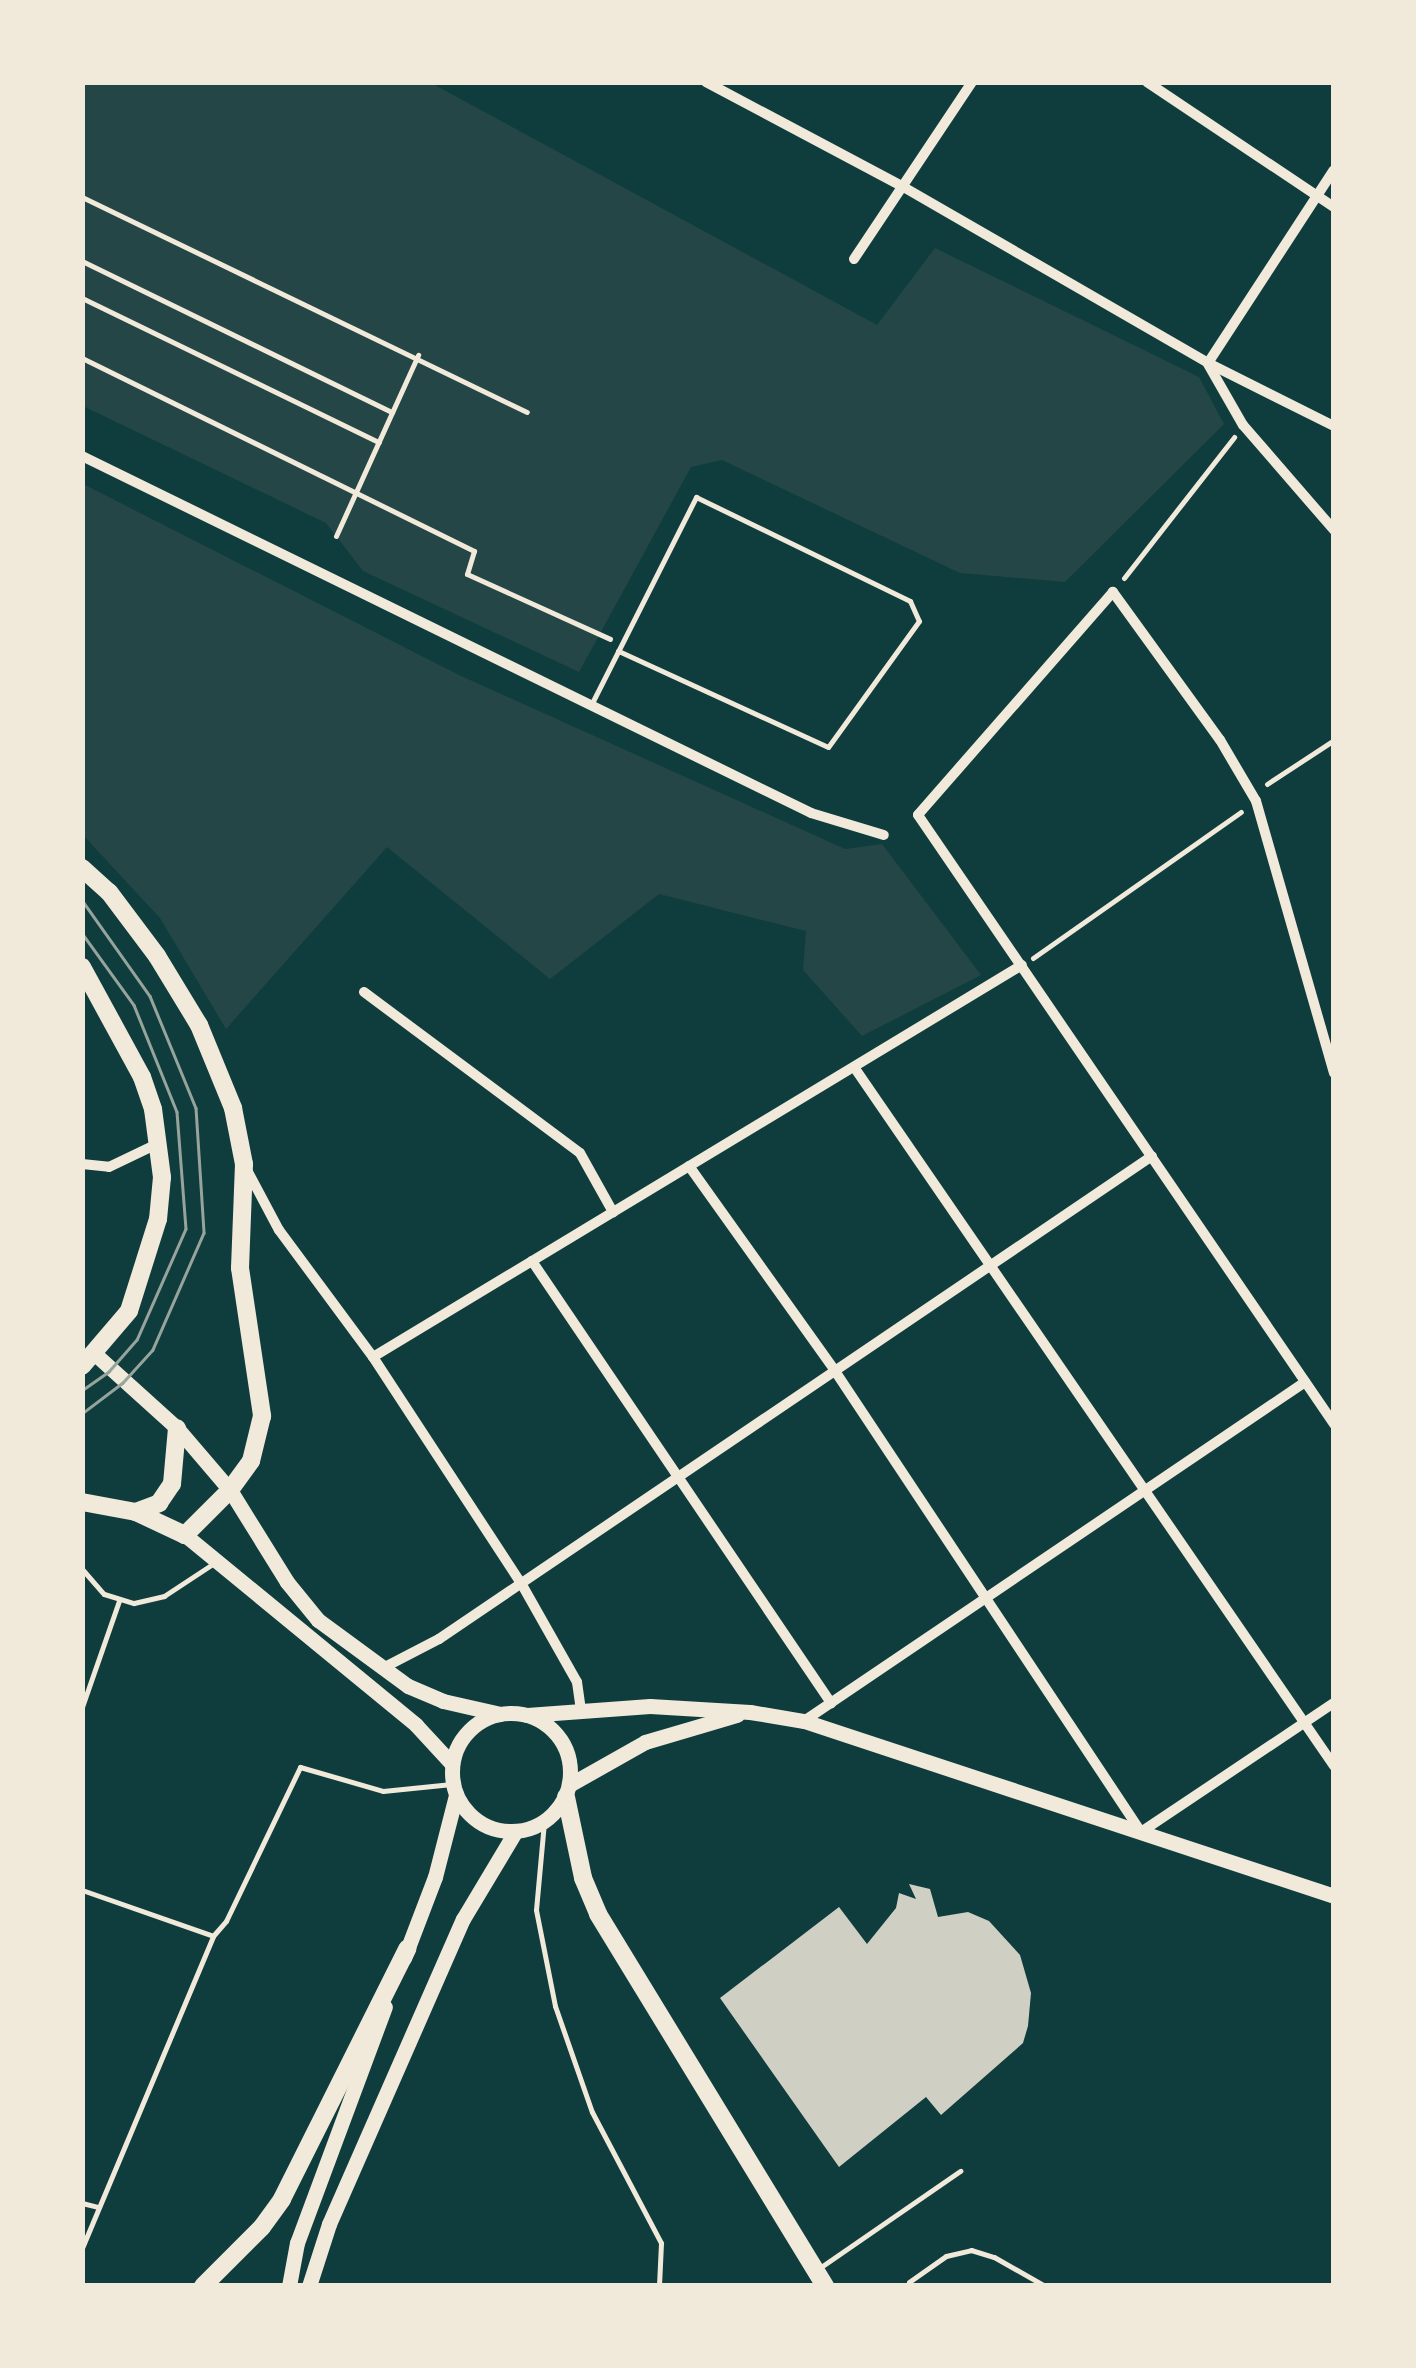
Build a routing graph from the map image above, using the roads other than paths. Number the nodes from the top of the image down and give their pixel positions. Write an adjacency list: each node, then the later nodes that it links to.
1 (706, 82): 5 (street)
2 (972, 82): 5 (street)
3 (1146, 82): 6 (street)
4 (1334, 170): 6 (street)
5 (900, 185): 8 (street); 9 (street)
6 (1316, 196): 7 (street); 9 (street)
7 (1334, 207)
8 (854, 259)
9 (1208, 363): 10 (street); 12 (street)
10 (1334, 426)
11 (82, 456): 14 (street)
12 (1334, 530)
13 (620, 648): 13 (lane); 14 (lane)
14 (591, 706): 15 (street)
15 (884, 835)
16 (82, 868): 25 (main road)
17 (1022, 966): 20 (street); 21 (street); 23 (street)
18 (82, 968): 22 (main road)
19 (364, 992): 27 (street)
20 (854, 1066): 26 (street); 29 (street)
21 (1334, 1073)
22 (159, 1144): 24 (street); 31 (main road)
23 (1152, 1156): 29 (street); 33 (street)
24 (82, 1164)
25 (244, 1164): 30 (street); 37 (main road)
26 (689, 1166): 27 (street); 32 (street)
27 (613, 1212): 28 (street)
28 (532, 1261): 30 (street); 36 (street)
29 (988, 1267): 32 (street); 38 (street)
30 (372, 1357): 44 (street)
31 (88, 1360): 35 (main road)
32 (835, 1371): 36 (street); 45 (street)
33 (1305, 1382): 34 (street); 38 (street)
34 (1334, 1424)
35 (177, 1428): 37 (main road); 40 (main road)
36 (678, 1477): 44 (street); 48 (street)
37 (230, 1490): 41 (main road); 47 (main road)
38 (1142, 1492): 45 (street); 56 (street)
39 (82, 1502): 40 (main road)
40 (136, 1512): 41 (main road)
41 (185, 1536): 42 (main road)
42 (215, 1563): 46 (lane); 57 (main road)
43 (82, 1568): 46 (lane)
44 (521, 1584): 47 (street); 51 (street)
45 (988, 1597): 48 (street); 63 (street)
46 (118, 1601): 50 (lane)
47 (382, 1668): 53 (main road)
48 (831, 1703): 55 (street)
49 (1334, 1703): 56 (street)
50 (82, 1707)
51 (581, 1709): 52 (main road); 54 (main road)
52 (750, 1712): 55 (main road); 60 (main road)
53 (500, 1714): 54 (main road); 57 (main road)
54 (528, 1715): 60 (main road)
55 (804, 1721): 63 (main road)
56 (1304, 1723): 58 (street); 63 (street)
57 (452, 1764): 59 (main road)
58 (1334, 1766)
59 (454, 1790): 62 (main road); 66 (lane); 67 (main road)
60 (567, 1791): 61 (main road); 72 (main road)
61 (544, 1822): 62 (main road); 77 (lane)
62 (514, 1832): 76 (main road)
63 (1141, 1832): 65 (main road)
64 (82, 1890): 66 (lane)
65 (1334, 1896)
66 (214, 1936): 70 (lane)
67 (407, 1950): 74 (main road); 75 (main road)
68 (960, 2172): 72 (lane)
69 (82, 2202): 70 (lane)
70 (98, 2207): 71 (lane)
71 (82, 2248)
72 (820, 2278)
73 (909, 2282): 78 (lane)
74 (209, 2284)
75 (288, 2286)
76 (308, 2286)
77 (659, 2286)
78 (1045, 2286)

